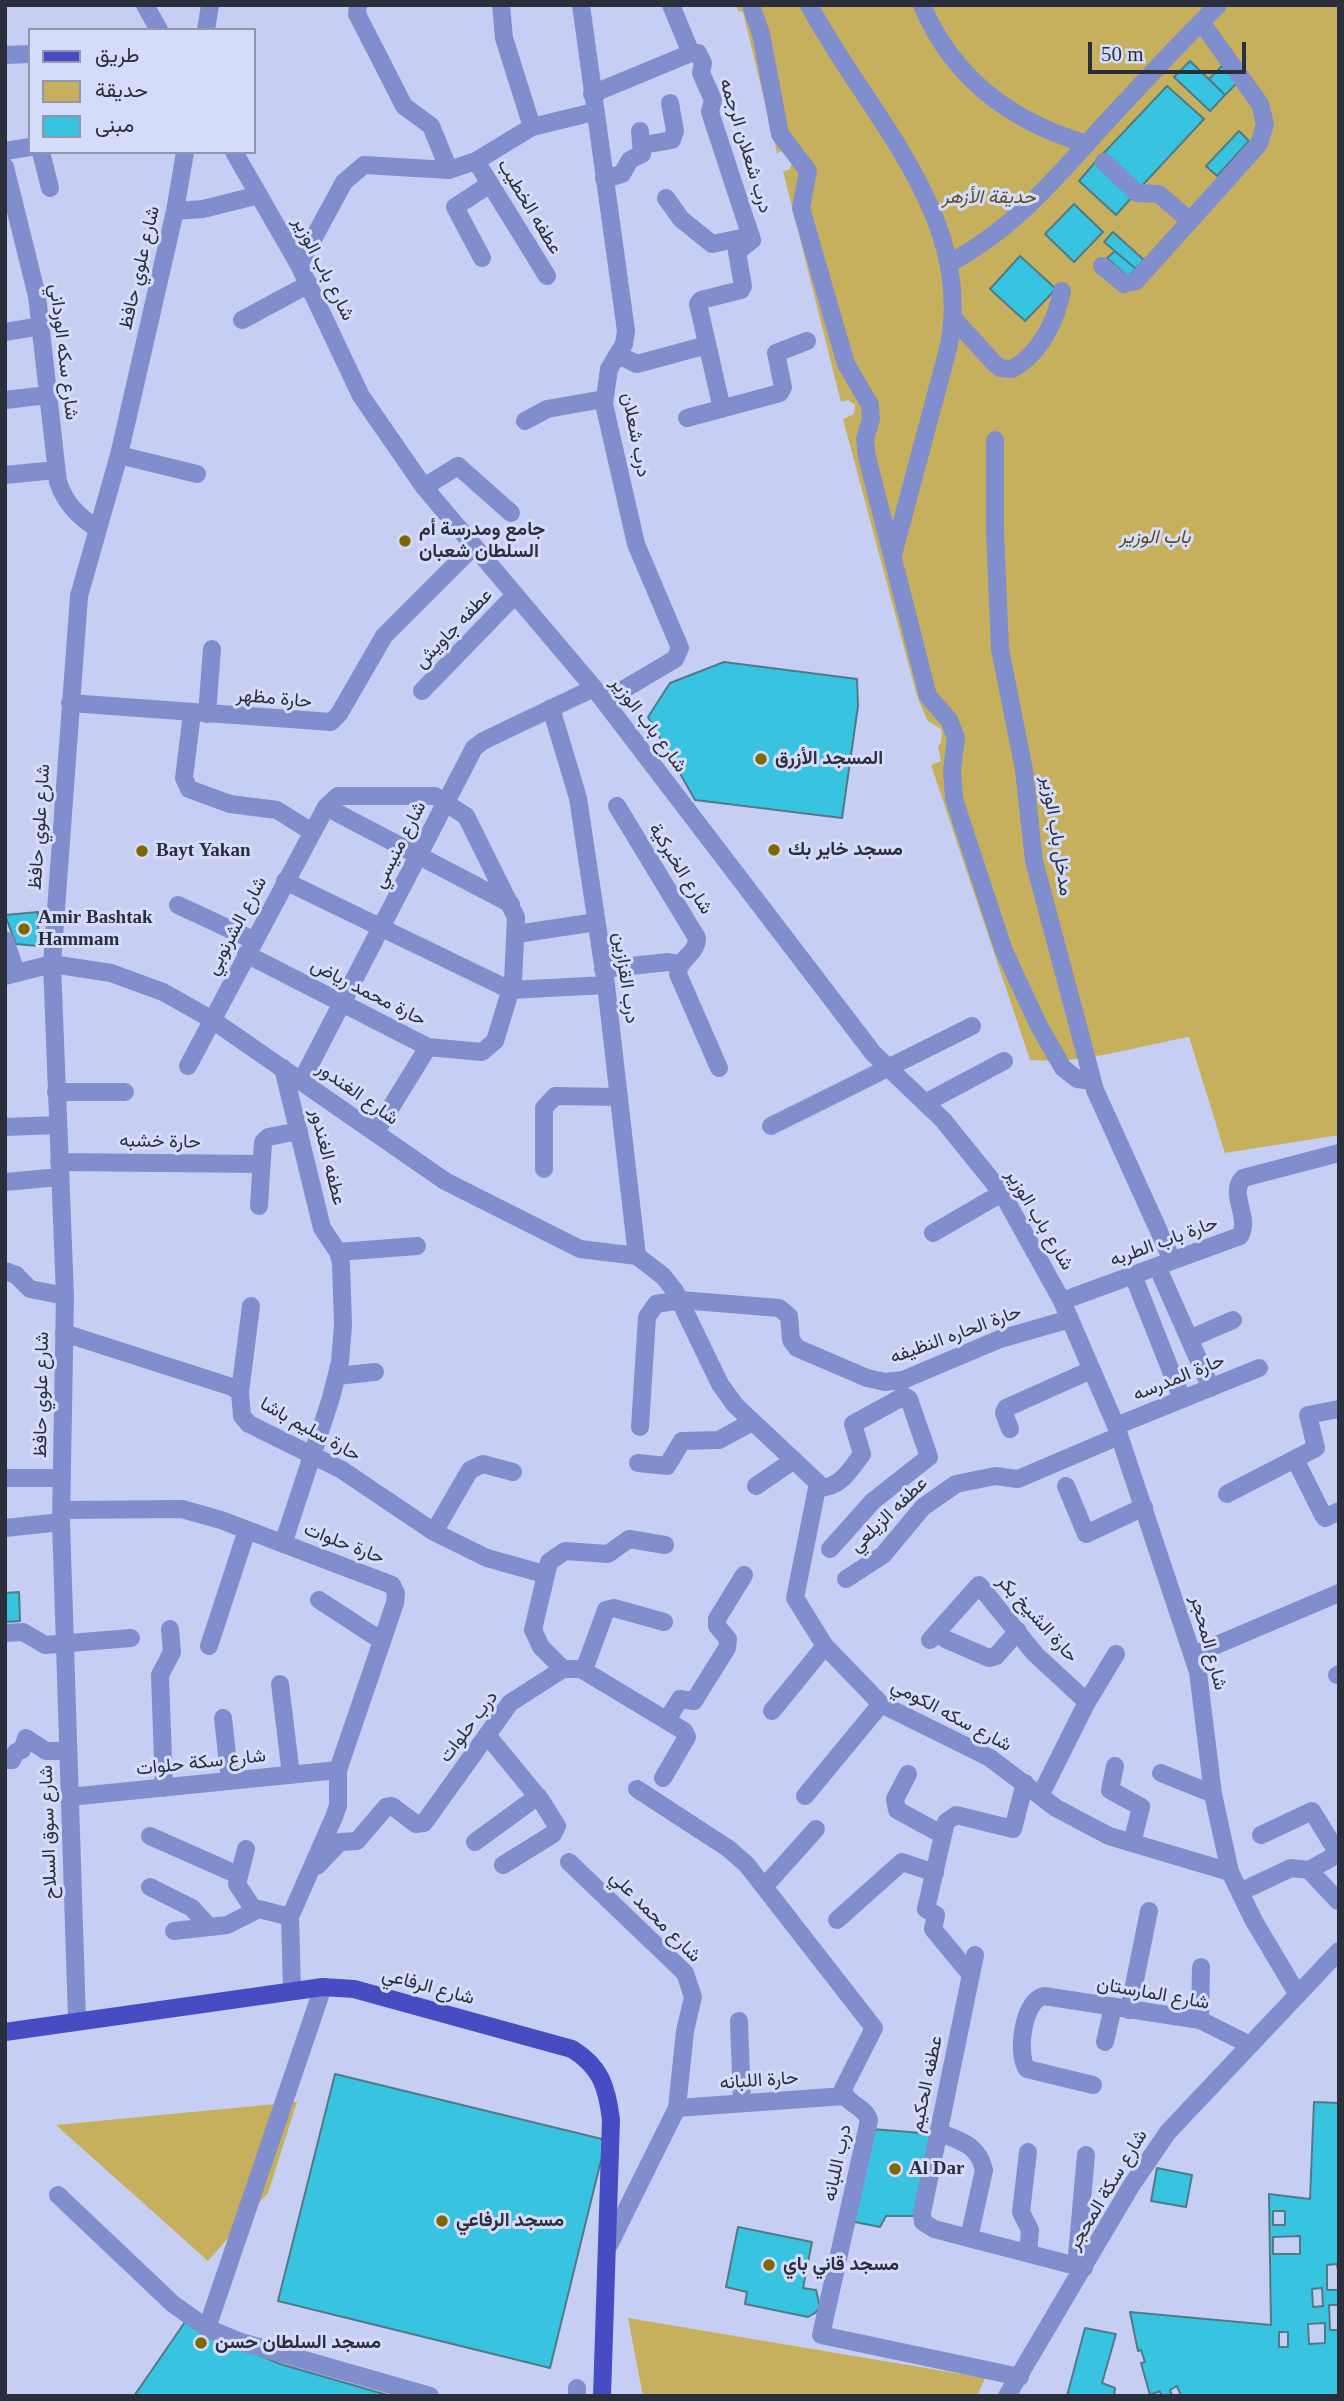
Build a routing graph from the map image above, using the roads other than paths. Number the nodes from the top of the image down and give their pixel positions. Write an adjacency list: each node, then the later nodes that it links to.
1 (145, 5): 12 (street)
2 (210, 5): 13 (street)
3 (358, 5): 29 (street)
4 (501, 5): 19 (street)
5 (581, 5): 17 (street, درب شعلان)
6 (671, 5): 14 (street, درب شعلان الرجمه)
7 (751, 5): 67 (street)
8 (809, 5): 39 (street)
9 (922, 5): 20 (street)
10 (1217, 5): 11 (street)
11 (1201, 22): 20 (street); 36 (street)
12 (158, 28)
13 (206, 28)
14 (691, 53): 17 (street); 37 (street, درب شعلان الرجمه)
15 (28, 54): 16 (street)
16 (5, 55)
17 (593, 103): 19 (street); 30 (street, درب شعلان)
18 (670, 103): 30 (street)
19 (533, 127): 26 (street)
20 (1087, 144): 39 (street)
21 (28, 146): 22 (street)
22 (5, 151)
23 (42, 154): 32 (street)
24 (185, 154): 35 (street, شارع علوي حافظ)
25 (235, 154): 33 (street, شارع باب الوزير)
26 (476, 160): 29 (street); 31 (street, عطفه الخطيب)
27 (1104, 162): 36 (street)
28 (5, 167): 47 (street, شارع سكه الورداني)
29 (449, 170): 40 (street)
30 (604, 179): 51 (street, درب شعلان)
31 (491, 184): 38 (street); 42 (street, عطفه الخطيب)
32 (50, 188)
33 (259, 195): 35 (street); 40 (street, شارع باب الوزير)
34 (666, 198): 37 (street)
35 (175, 211): 59 (street, شارع علوي حافظ)
36 (1190, 221): 41 (street)
37 (751, 236): 50 (street, درب شعلان الرجمه)
38 (482, 258)
39 (950, 263): 45 (street)
40 (299, 265): 43 (street, شارع باب الوزير)
41 (1102, 266)
42 (547, 276)
43 (309, 284): 46 (street); 63 (street, شارع باب الوزير)
44 (1062, 291): 45 (street)
45 (954, 319): 67 (street)
46 (242, 320)
47 (41, 326): 48 (street); 52 (street, شارع سكه الورداني)
48 (5, 332)
49 (807, 341): 55 (street)
50 (707, 345): 51 (street); 55 (street)
51 (618, 355): 53 (street, درب شعلان)
52 (48, 395): 54 (street); 60 (street, شارع سكه الورداني)
53 (604, 399): 57 (street); 71 (street, درب شعلان)
54 (5, 400)
55 (722, 409): 56 (street)
56 (687, 418)
57 (525, 421)
58 (995, 440): 103 (street, مدخل باب الوزير)
59 (119, 455): 61 (street); 65 (street, شارع علوي حافظ)
60 (56, 471): 62 (street); 65 (street, شارع سكه الورداني)
61 (197, 474)
62 (5, 475)
63 (424, 487): 64 (street); 66 (street, شارع باب الوزير)
64 (511, 513)
65 (96, 528): 72 (street, شارع علوي حافظ)
66 (474, 546): 68 (street, شارع باب الوزير); 74 (street, حارة مظهر)
67 (892, 558): 103 (street)
68 (515, 595): 70 (street, عطفه جاويش); 71 (street, شارع باب الوزير)
69 (212, 649): 74 (street)
70 (422, 691)
71 (599, 695): 73 (street, شارع منيسي); 101 (street, شارع باب الوزير)
72 (70, 703): 74 (street, حارة مظهر); 88 (street, شارع علوي حافظ)
73 (551, 708): 75 (street, شارع منيسي); 83 (street, درب القزازين)
74 (200, 714): 78 (street)
75 (446, 800): 77 (street); 79 (street, شارع منيسي); 81 (street)
76 (617, 806): 89 (street, شارع الخبركية)
77 (326, 807): 78 (street, شارع الشرنوبي); 79 (street)
78 (312, 832): 80 (street, شارع الشرنوبي)
79 (419, 856): 81 (street); 84 (street, شارع منيسي)
80 (285, 881): 84 (street); 87 (street, شارع الشرنوبي)
81 (511, 904): 85 (street)
82 (178, 905): 87 (street, حارة محمد رياض)
83 (596, 922): 85 (street); 91 (street, درب القزازين)
84 (381, 928): 92 (street); 93 (street, شارع منيسي)
85 (517, 934): 92 (street)
86 (5, 940): 90 (street)
87 (250, 947): 93 (street, حارة محمد رياض); 94 (street, شارع الشرنوبي)
88 (52, 964): 90 (street); 94 (street, شارع الغندور); 104 (street, شارع علوي حافظ)
89 (680, 964): 91 (street); 100 (street)
90 (11, 974)
91 (605, 977): 92 (street); 106 (street, درب القزازين)
92 (510, 990): 96 (street, حارة محمد رياض)
93 (341, 1003): 96 (street, حارة محمد رياض); 102 (street, شارع منيسي)
94 (211, 1019): 98 (street, شارع الشرنوبي); 99 (street, شارع الغندور)
95 (972, 1026): 101 (street)
96 (428, 1047): 112 (street)
97 (1004, 1061): 107 (street)
98 (188, 1066)
99 (283, 1068): 102 (street, شارع الغندور); 111 (street, عطفه الغندور)
100 (719, 1068)
101 (887, 1069): 107 (street, شارع باب الوزير); 109 (street)
102 (302, 1080): 112 (street, شارع الغندور)
103 (1092, 1081): 124 (street, مدخل باب الوزير)
104 (56, 1092): 105 (street); 108 (street, شارع علوي حافظ)
105 (124, 1092)
106 (619, 1097): 116 (street); 123 (street, درب القزازين)
107 (925, 1103): 118 (street, شارع باب الوزير)
108 (58, 1125): 110 (street); 115 (street, شارع علوي حافظ)
109 (771, 1126)
110 (5, 1127)
111 (299, 1131): 114 (street); 122 (street, عطفه الغندور)
112 (375, 1133): 123 (street, شارع الغندور)
113 (1339, 1153): 124 (street, حارة باب الطربه)
114 (261, 1164): 115 (street, حارة خشبه); 119 (street)
115 (59, 1169): 117 (street, حارة خشبه); 127 (street, شارع علوي حافظ)
116 (544, 1169)
117 (5, 1182)
118 (1002, 1194): 120 (street); 129 (street, شارع باب الوزير)
119 (259, 1206)
120 (933, 1233)
121 (417, 1246): 122 (street)
122 (338, 1252): 138 (street)
123 (637, 1256): 128 (street)
124 (1165, 1263): 126 (street, حارة باب الطربه); 134 (street, مدخل باب الوزير)
125 (5, 1271): 127 (street)
126 (1133, 1275): 129 (street, حارة باب الطربه); 141 (street)
127 (65, 1296): 133 (street, شارع علوي حافظ)
128 (681, 1300): 131 (street, حارة الحاره النظيفه); 143 (street); 144 (street)
129 (1062, 1301): 131 (street, شارع المحجر)
130 (251, 1306): 140 (street)
131 (1070, 1319): 136 (street, شارع المحجر)
132 (1233, 1320): 134 (street)
133 (64, 1333): 140 (street, حارة سليم باشا); 153 (street, شارع علوي حافظ)
134 (1189, 1339): 139 (street, مدخل باب الوزير)
135 (1259, 1368): 139 (street, حارة المدرسه)
136 (1091, 1370): 145 (street); 146 (street, شارع المحجر)
137 (375, 1372): 138 (street)
138 (337, 1376): 147 (street)
139 (1211, 1388): 141 (street, حارة المدرسه)
140 (240, 1392): 147 (street, حارة سليم باشا)
141 (1182, 1399): 146 (street, حارة المدرسه)
142 (1339, 1409): 148 (street)
143 (752, 1422): 149 (street); 150 (street)
144 (640, 1427)
145 (1010, 1430)
146 (1117, 1431): 158 (street, شارع المحجر); 169 (street, عطفه الزيلعي)
147 (312, 1455): 163 (street, حارة سليم باشا); 164 (street)
148 (1294, 1459): 157 (street); 159 (street)
149 (794, 1460): 154 (street); 156 (street)
150 (638, 1463)
151 (513, 1472): 163 (street)
152 (5, 1478): 153 (street)
153 (62, 1478): 160 (street, شارع علوي حافظ)
154 (756, 1486)
155 (1066, 1486): 158 (street)
156 (818, 1488): 166 (street); 180 (street, شارع سكه الكومي)
157 (1227, 1494)
158 (1144, 1507): 182 (street, شارع المحجر)
159 (1339, 1511)
160 (62, 1516): 161 (street, حارة حلوات); 162 (street, حارة حلوات); 178 (street, شارع علوي حافظ)
161 (5, 1528)
162 (247, 1530): 164 (street, حارة حلوات); 179 (street)
163 (434, 1532): 167 (street, حارة سليم باشا)
164 (283, 1544): 177 (street, حارة حلوات)
165 (665, 1545): 167 (street)
166 (830, 1549)
167 (544, 1574): 183 (street)
168 (744, 1575): 190 (street)
169 (846, 1579)
170 (1339, 1593): 182 (street)
171 (319, 1600): 177 (street)
172 (664, 1622): 184 (street)
173 (170, 1629): 202 (street)
174 (1018, 1631): 174 (street, حارة الشيخ بكر); 186 (street, حارة الشيخ بكر)
175 (5, 1633): 178 (street)
176 (131, 1638): 178 (street)
177 (382, 1641): 195 (street, حارة حلوات)
178 (66, 1644): 192 (street, شارع سوق السلاح)
179 (209, 1646)
180 (825, 1646): 187 (street, شارع سكه الكومي); 188 (street)
181 (1116, 1654): 186 (street)
182 (1193, 1655): 204 (street, شارع المحجر)
183 (563, 1669): 184 (street); 191 (street, درب حلوات)
184 (584, 1670): 190 (street)
185 (280, 1684): 198 (street)
186 (1087, 1702): 207 (street)
187 (881, 1704): 201 (street, شارع سكه الكومي); 206 (street)
188 (772, 1711)
189 (223, 1718): 200 (street)
190 (667, 1720): 199 (street)
191 (487, 1735): 205 (street); 223 (street, درب حلوات)
192 (68, 1751): 193 (street); 208 (street, شارع سوق السلاح)
193 (5, 1759)
194 (1115, 1766): 214 (street)
195 (338, 1770): 198 (street, شارع سكة حلوات); 223 (street, حارة حلوات)
196 (1161, 1773): 204 (street)
197 (908, 1774): 210 (street)
198 (291, 1775): 200 (street, شارع سكة حلوات)
199 (663, 1778)
200 (230, 1781): 202 (street, شارع سكة حلوات)
201 (1026, 1783): 207 (street, شارع سكه الكومي); 210 (street)
202 (163, 1788): 208 (street, شارع سكة حلوات)
203 (638, 1789): 225 (street, درب اللبانه)
204 (1213, 1794): 220 (street, شارع المحجر)
205 (538, 1796): 213 (street); 218 (street)
206 (805, 1796)
207 (1040, 1796): 214 (street, شارع سكه الكومي)
208 (69, 1797): 242 (street, شارع سوق السلاح)
209 (816, 1829): 225 (street)
210 (943, 1835): 221 (street)
211 (1261, 1835): 216 (street)
212 (150, 1836): 222 (street)
213 (475, 1842)
214 (1132, 1843): 220 (street, شارع سكه الكومي)
215 (246, 1849): 222 (street)
216 (1338, 1855): 219 (street)
217 (569, 1862): 251 (street, شارع محمد علي)
218 (503, 1865)
219 (1309, 1870): 226 (street); 227 (street)
220 (1230, 1872): 226 (street, شارع المحجر)
221 (935, 1873): 231 (street); 237 (street)
222 (239, 1875): 228 (street)
223 (307, 1876): 230 (street, حارة حلوات)
224 (150, 1887): 232 (street)
225 (764, 1887): 249 (street, درب اللبانه)
226 (1240, 1892): 240 (street, شارع المحجر)
227 (1338, 1901)
228 (254, 1910): 230 (street); 232 (street)
229 (1149, 1911): 241 (street)
230 (290, 1917): 239 (street)
231 (837, 1920)
232 (209, 1927): 233 (street)
233 (174, 1931)
234 (1339, 1951): 240 (street, شارع سكة المحجر)
235 (975, 1955): 237 (street, عطفه الحكيم)
236 (1201, 1967): 243 (street)
237 (971, 1975): 252 (street, عطفه الحكيم)
238 (323, 1987): 239 (main road, شارع الرفاعي); 257 (main road, شارع الرفاعي); 260 (street)
239 (292, 1989): 242 (main road, شارع الرفاعي)
240 (1298, 1995): 247 (street, شارع سكة المحجر)
241 (1121, 2008): 243 (street, شارع المارستان); 246 (street); 248 (street, شارع المارستان)
242 (77, 2019): 245 (main road, شارع الرفاعي)
243 (1200, 2020): 247 (street, شارع المارستان)
244 (738, 2021): 250 (street)
245 (5, 2032)
246 (1105, 2042)
247 (1250, 2045): 259 (street, شارع سكة المحجر)
248 (1093, 2085)
249 (845, 2096): 250 (street, حارة اللبانه); 261 (street, درب اللبانه)
250 (742, 2103): 251 (street, حارة اللبانه)
251 (677, 2108): 257 (street, شارع محمد علي)
252 (938, 2132): 256 (street); 256 (street, عطفه الحكيم)
253 (1028, 2152): 258 (street)
254 (1086, 2155): 259 (street)
255 (58, 2195): 260 (street)
256 (969, 2238): 258 (street)
257 (609, 2245): 263 (main road, شارع الرفاعي)
258 (1028, 2253): 259 (street)
259 (1080, 2267): 261 (street, شارع سكة المحجر)
260 (206, 2328): 262 (street)
261 (1020, 2377): 264 (street, شارع سكة المحجر)
262 (430, 2396)
263 (602, 2396)
264 (1007, 2396)

